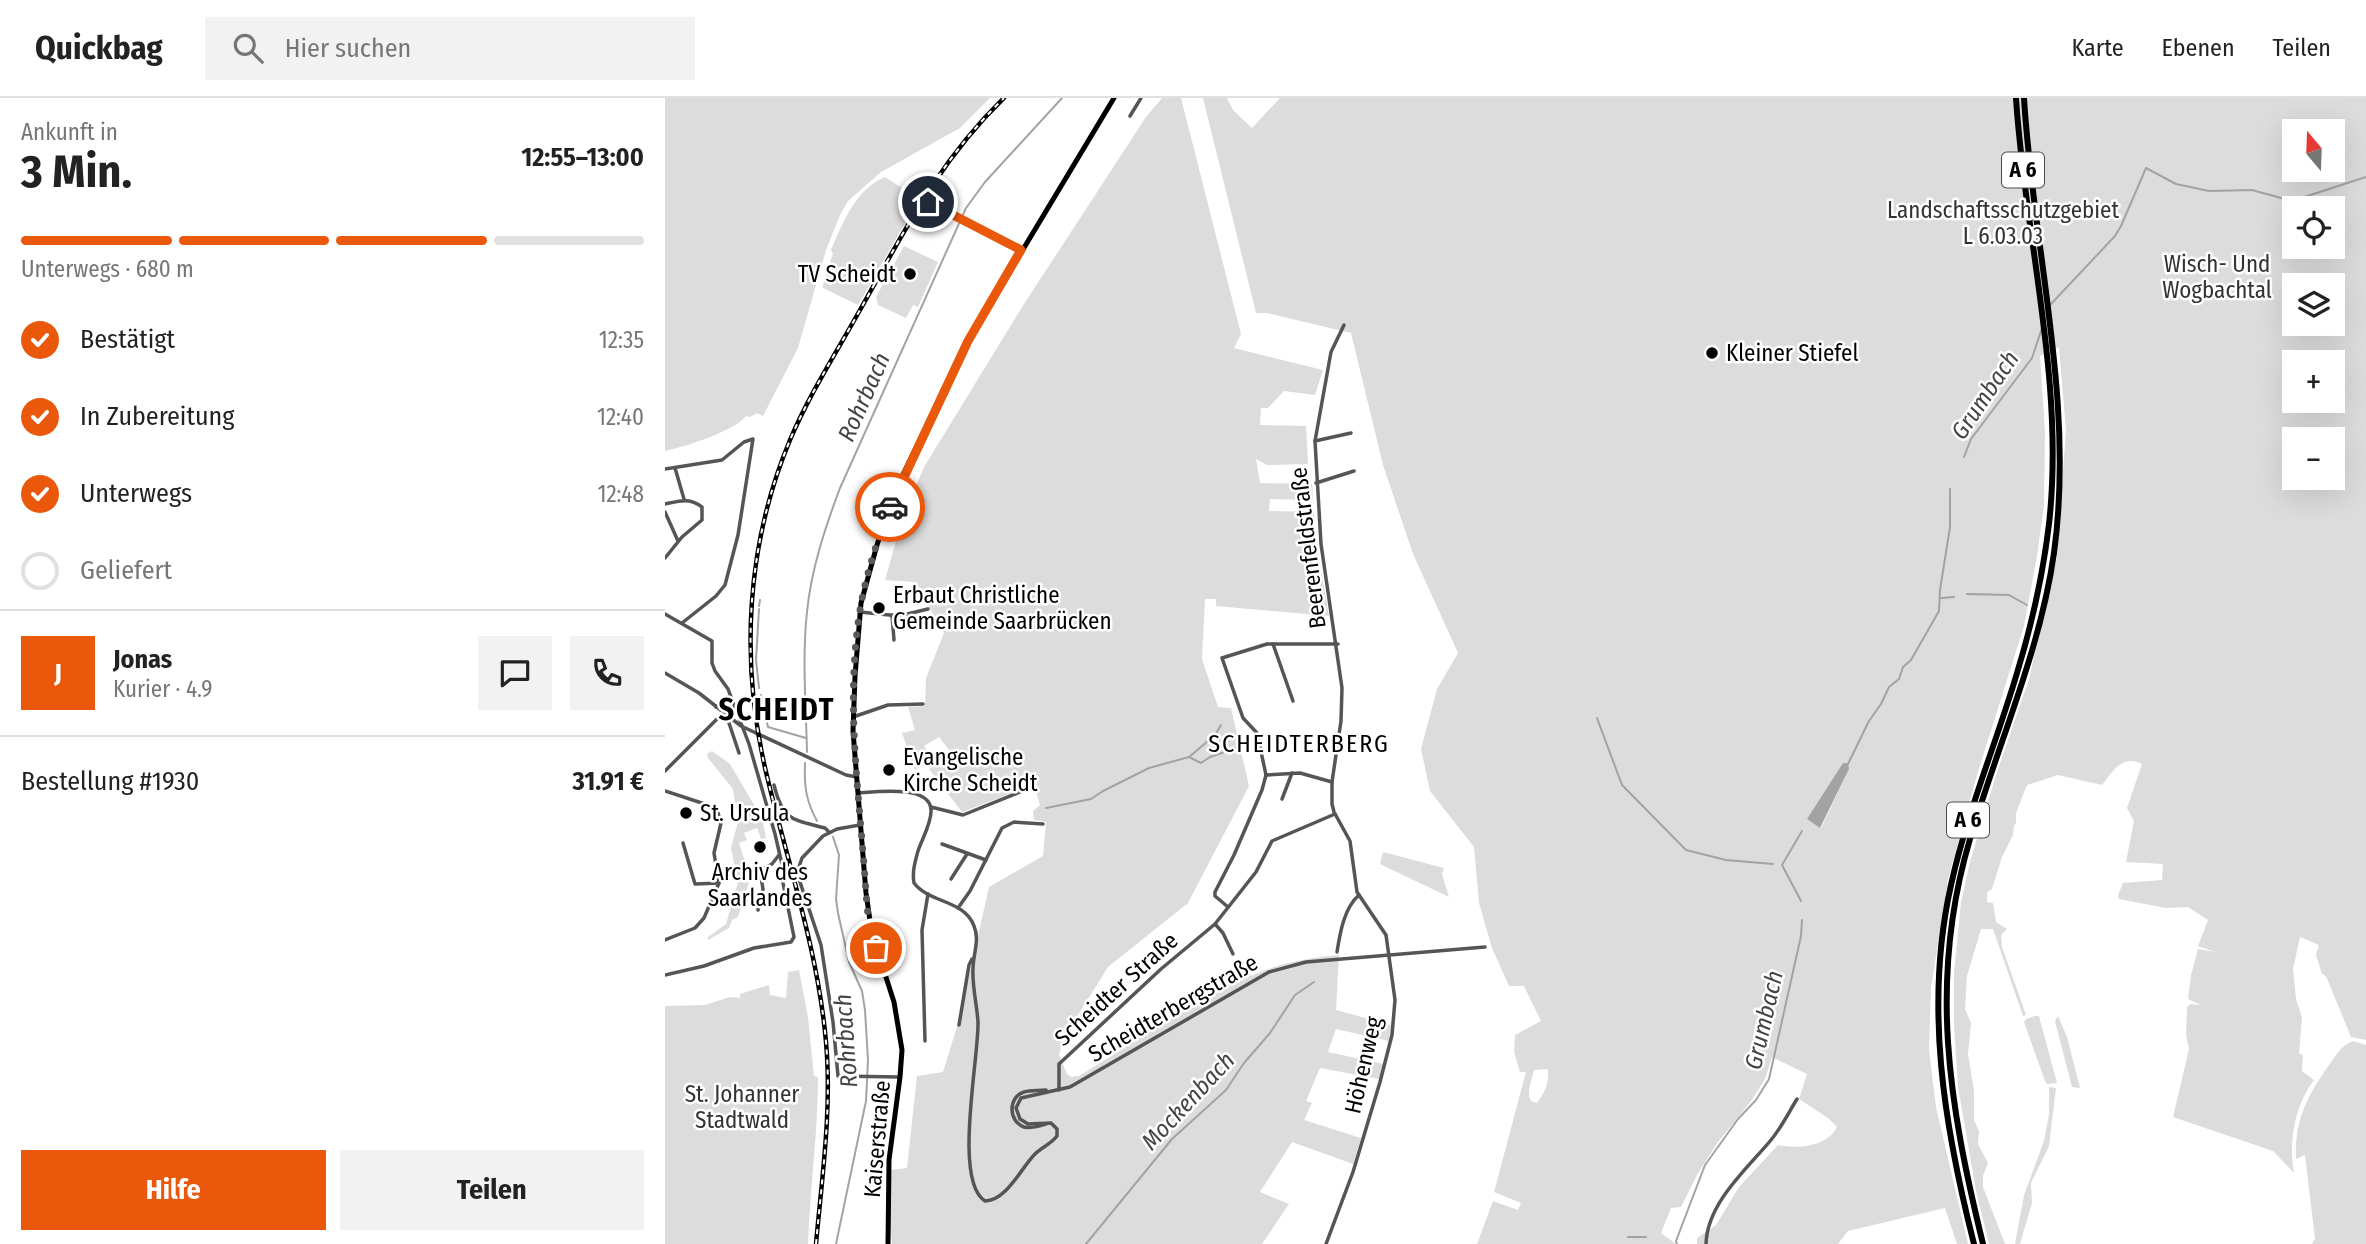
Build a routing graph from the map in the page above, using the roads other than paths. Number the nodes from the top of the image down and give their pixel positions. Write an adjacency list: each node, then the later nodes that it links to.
1 (1114, 98): 8 (main road, Kaiserstraße)
2 (1141, 98): 5 (street)
3 (2016, 98): 7 (highway, A 6)
4 (2024, 98): 7 (highway, A 6)
5 (1130, 116)
6 (927, 202): 8 (street)
7 (2035, 242): 10 (highway, A 6)
8 (1021, 250): 23 (main road, Kaiserstraße)
9 (1344, 325): 12 (street, Beerenfeldstraße)
10 (2057, 431): 83 (highway, A 6); 84 (highway, A 6)
11 (1351, 433): 12 (street)
12 (1315, 441): 16 (street, Beerenfeldstraße)
13 (675, 468): 14 (street); 17 (street); 26 (street)
14 (665, 470)
15 (1353, 471): 16 (street)
16 (1316, 483): 29 (street, Beerenfeldstraße)
17 (684, 499): 18 (street); 20 (street)
18 (665, 504)
19 (665, 512): 20 (street)
20 (678, 541): 21 (street)
21 (665, 558)
22 (928, 610): 25 (street)
23 (860, 612): 25 (street); 36 (main road, Kaiserstraße)
24 (665, 614): 26 (street)
25 (892, 615): 27 (street)
26 (682, 623): 31 (street)
27 (894, 640)
28 (1273, 644): 29 (street); 32 (street); 42 (street)
29 (1338, 644): 44 (street, Höhenweg)
30 (665, 673): 34 (street)
31 (730, 695): 34 (street); 58 (street)
32 (1293, 701)
33 (923, 704): 36 (street)
34 (716, 706): 35 (street)
35 (725, 714): 37 (street); 38 (street); 40 (street)
36 (853, 717): 43 (main road, Kaiserstraße)
37 (739, 725): 38 (street); 43 (street)
38 (732, 732): 39 (street)
39 (739, 753)
40 (665, 771)
41 (1292, 773): 42 (street); 44 (street); 49 (street)
42 (1266, 775): 64 (street)
43 (857, 776): 48 (main road, Kaiserstraße)
44 (1332, 782): 51 (street, Höhenweg)
45 (774, 785): 54 (street)
46 (1025, 790): 50 (street)
47 (665, 791): 61 (street)
48 (858, 793): 50 (street); 53 (main road, Kaiserstraße)
49 (1282, 799)
50 (932, 807): 62 (street)
51 (1335, 814): 63 (street, Höhenweg); 64 (street, Scheidter Straße)
52 (1044, 824): 59 (street)
53 (860, 825): 54 (street); 77 (main road, Kaiserstraße)
54 (829, 832): 77 (street)
55 (683, 843): 61 (street)
56 (943, 844): 57 (street)
57 (967, 854): 59 (street); 60 (street)
58 (779, 855): 66 (street); 74 (street)
59 (986, 860): 65 (street)
60 (951, 879)
61 (719, 883): 68 (street)
62 (928, 894): 65 (street); 76 (street)
63 (1359, 895): 70 (street); 73 (street, Höhenweg)
64 (1228, 907): 67 (street, Scheidter Straße)
65 (958, 908): 71 (street, Scheidterbergstraße)
66 (758, 909)
67 (1216, 923): 72 (street); 78 (street, Scheidter Straße)
68 (665, 940)
69 (1485, 947): 73 (street, Scheidterbergstraße)
70 (1337, 952)
71 (975, 954): 75 (street, Scheidterbergstraße); 78 (street, Scheidterbergstraße)
72 (1233, 954)
73 (1390, 958): 78 (street, Scheidterbergstraße); 81 (street, Höhenweg)
74 (665, 975)
75 (959, 1025)
76 (925, 1041)
77 (900, 1077): 80 (main road, Kaiserstraße)
78 (1059, 1090)
79 (1797, 1099): 82 (street)
80 (888, 1244)
81 (1326, 1244)
82 (1706, 1244)
83 (1974, 1244)
84 (1983, 1244)

